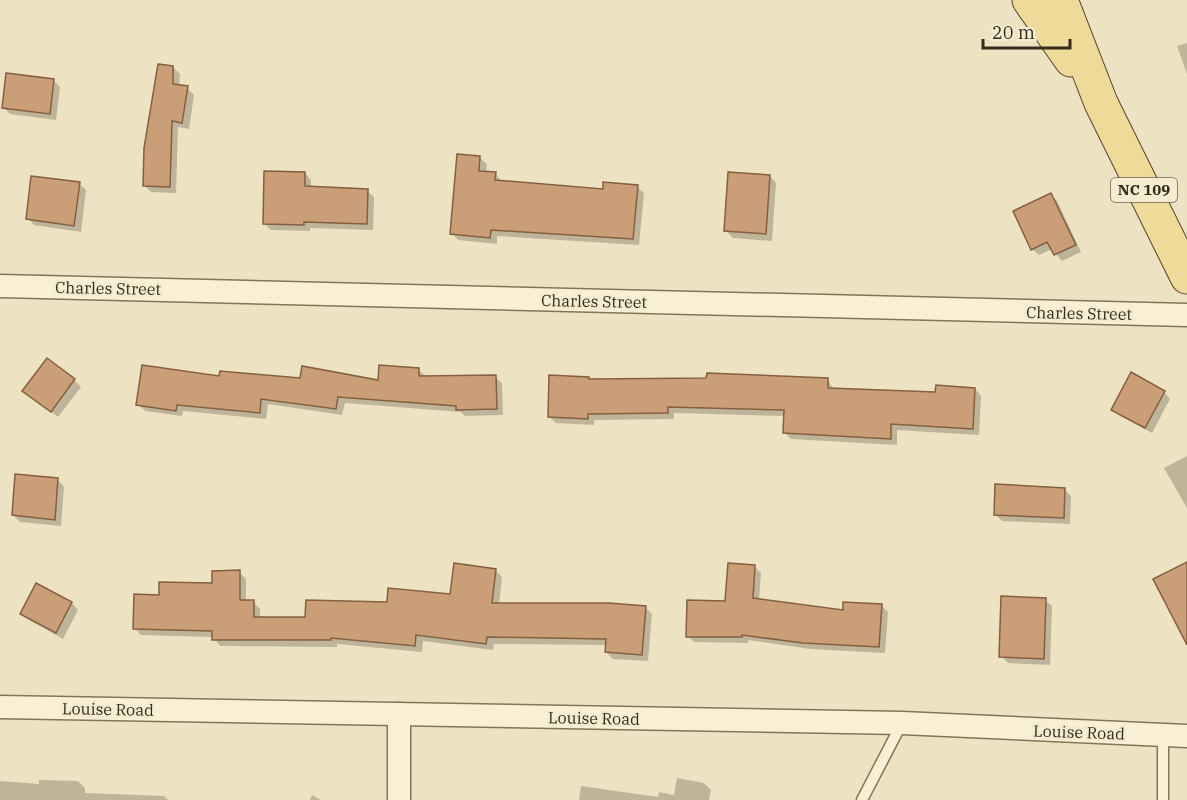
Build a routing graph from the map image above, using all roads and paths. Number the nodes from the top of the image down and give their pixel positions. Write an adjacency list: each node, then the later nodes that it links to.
1 (1029, 0): 3 (main road, NC 109)
2 (1061, 0): 3 (main road, NC 109)
3 (1101, 103): 4 (main road, NC 109)
4 (1187, 278)
5 (0, 286): 6 (street, Charles Street)
6 (1187, 315)
7 (0, 707): 8 (street, Louise Road)
8 (399, 714): 9 (street, Louise Road); 12 (street)
9 (902, 723): 10 (street, Louise Road); 13 (lane)
10 (1163, 736): 11 (street, Louise Road); 14 (lane)
11 (1187, 736)
12 (399, 800)
13 (862, 800)
14 (1163, 800)

